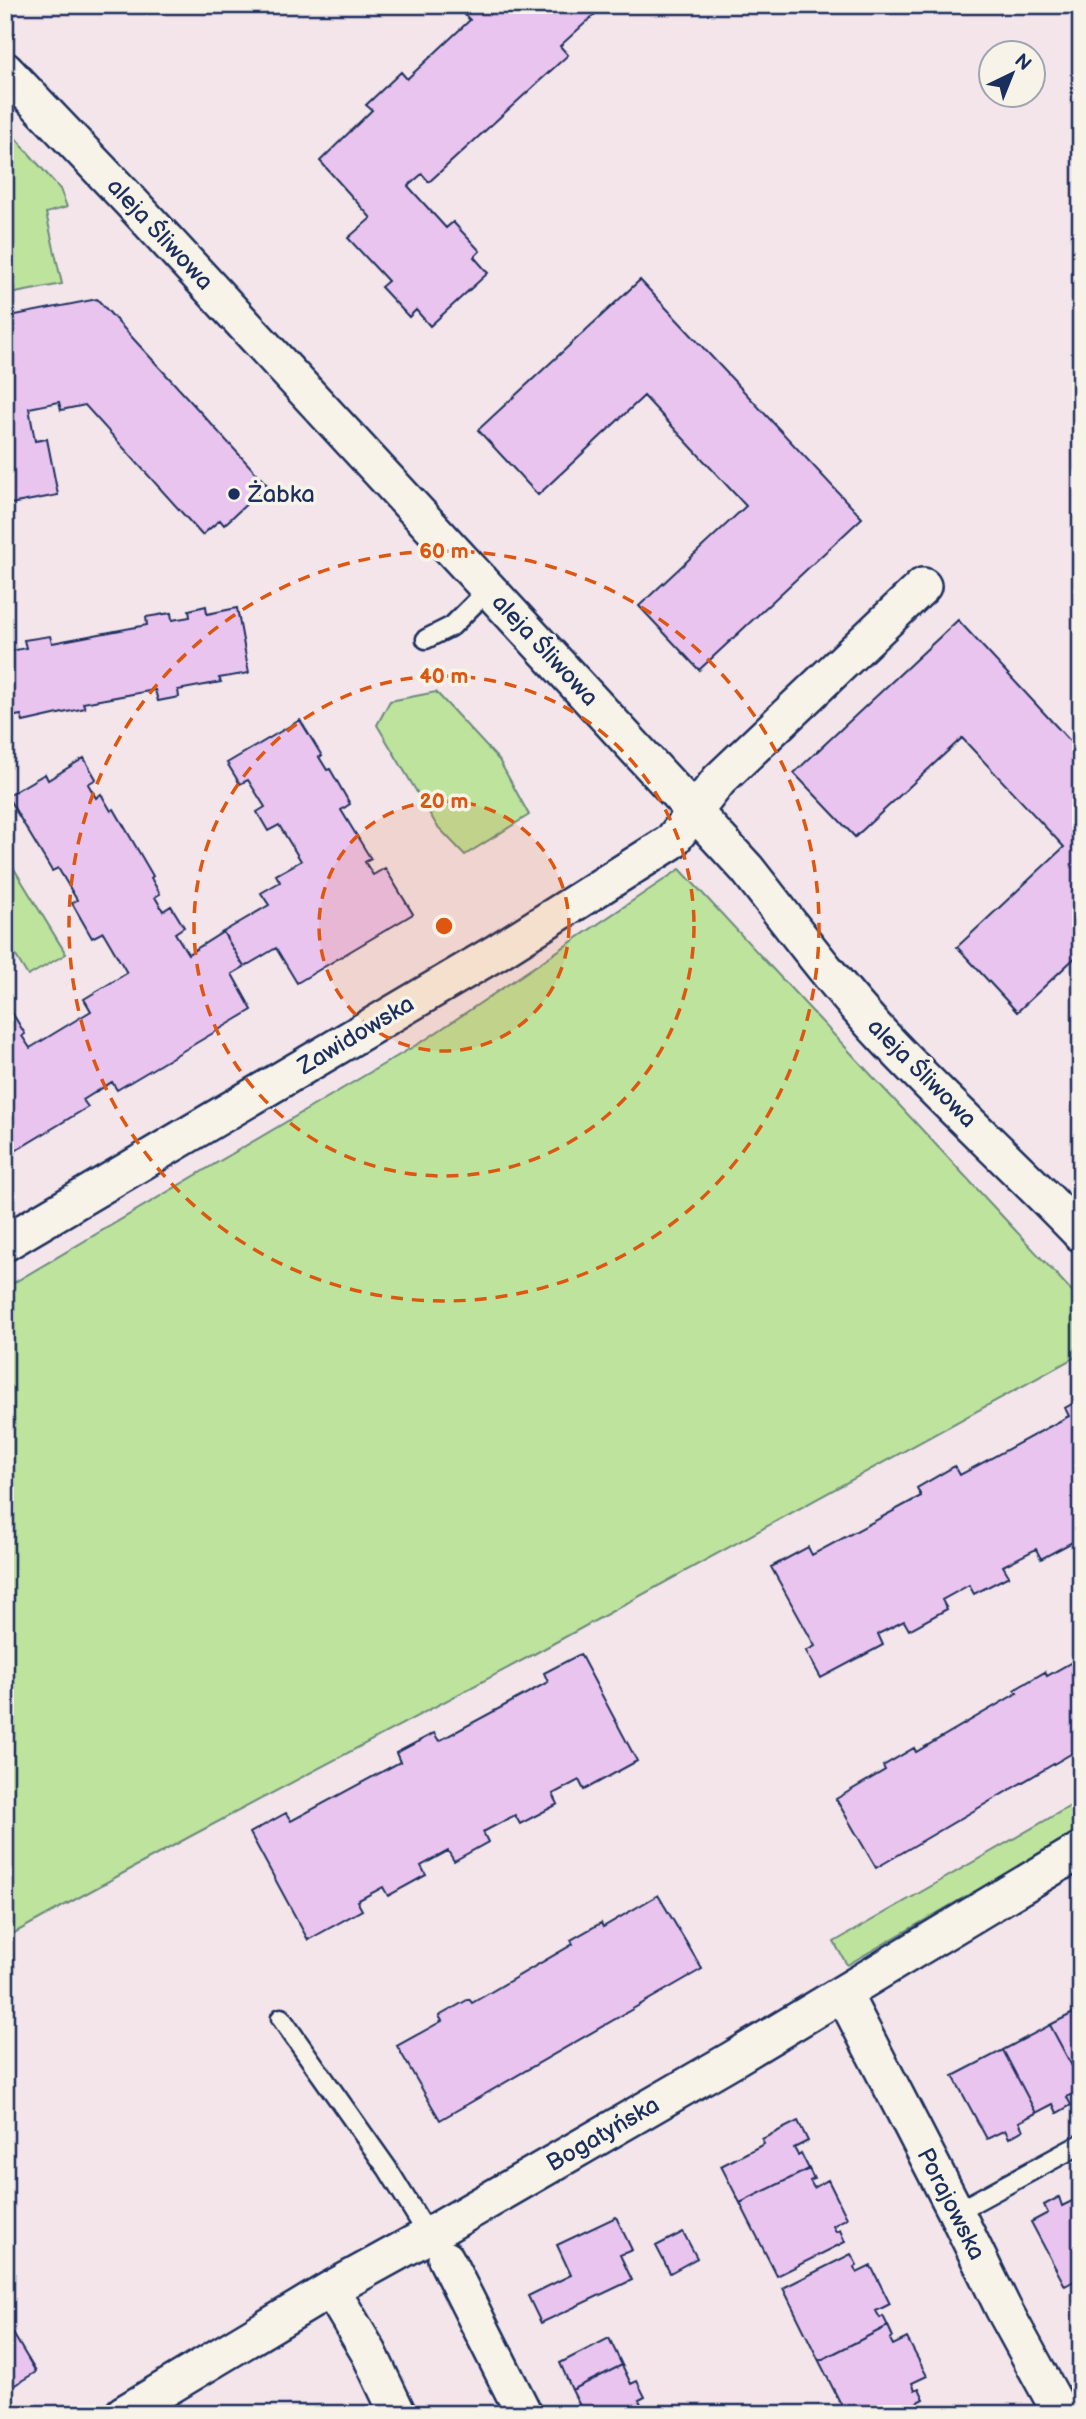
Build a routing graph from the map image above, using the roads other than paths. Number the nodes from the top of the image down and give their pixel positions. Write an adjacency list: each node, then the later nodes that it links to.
1 (5, 69): 3 (street, aleja Śliwowa)
2 (923, 586): 5 (street, Zawidowska)
3 (488, 590): 4 (lane); 5 (street, aleja Śliwowa)
4 (426, 639)
5 (694, 812): 6 (street, aleja Śliwowa); 7 (street, Zawidowska)
6 (1081, 1234)
7 (5, 1243)
8 (1081, 1850): 9 (street, Bogatyńska)
9 (843, 1993): 12 (street, Porajowska); 13 (street, Bogatyńska)
10 (281, 2018): 13 (lane)
11 (1081, 2144): 12 (lane)
12 (957, 2211): 18 (street, Porajowska)
13 (438, 2247): 14 (street, Bogatyńska); 17 (street)
14 (331, 2289): 15 (street, Bogatyńska); 16 (street)
15 (123, 2414)
16 (398, 2414)
17 (524, 2414)
18 (1061, 2414)

